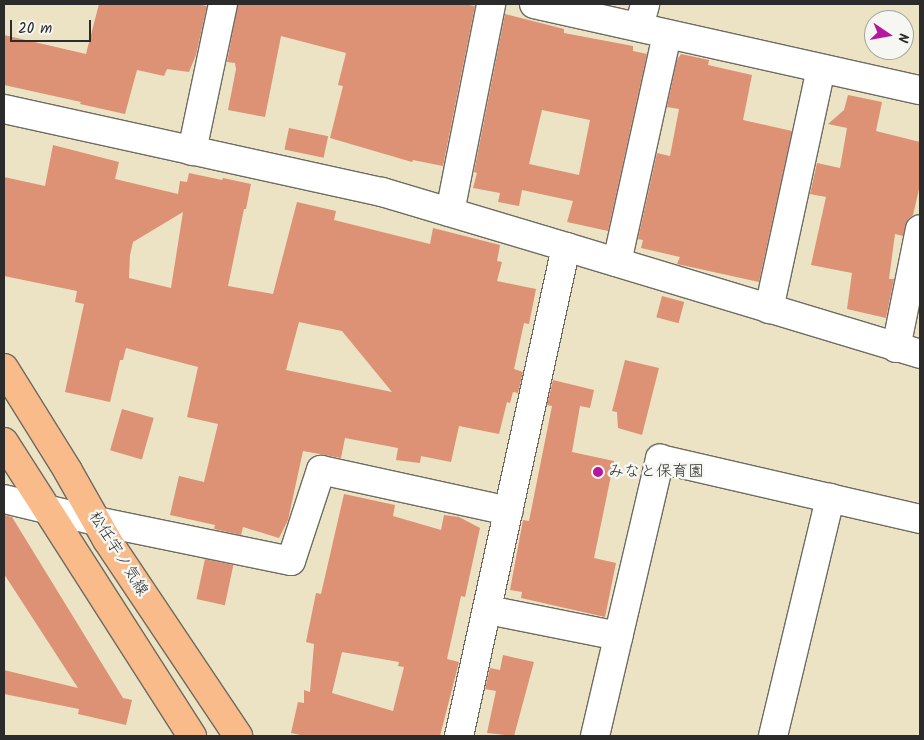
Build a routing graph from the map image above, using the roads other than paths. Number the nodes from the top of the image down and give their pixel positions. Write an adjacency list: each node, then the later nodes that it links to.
1 (223, 4): 9 (street)
2 (492, 4): 10 (street)
3 (534, 4): 4 (street)
4 (642, 16): 5 (street)
5 (667, 34): 6 (street); 13 (street)
6 (821, 69): 7 (street); 14 (street)
7 (920, 90)
8 (4, 109): 9 (street)
9 (192, 150): 10 (street)
10 (450, 212): 12 (street)
11 (920, 229): 15 (street)
12 (566, 247): 13 (street); 21 (street)
13 (617, 262): 14 (street)
14 (769, 309): 15 (street)
15 (908, 351)
16 (4, 368): 23 (main road, 松任宇ノ気線)
17 (4, 442): 20 (main road)
18 (830, 498): 22 (street); 25 (street); 30 (street)
19 (4, 499): 20 (street)
20 (45, 508): 23 (street); 26 (main road)
21 (509, 511): 23 (street); 24 (street)
22 (920, 519)
23 (96, 521): 27 (main road, 松任宇ノ気線)
24 (488, 610): 25 (street); 28 (street)
25 (618, 636): 29 (street)
26 (192, 736)
27 (238, 736)
28 (459, 736)
29 (594, 736)
30 (773, 736)

